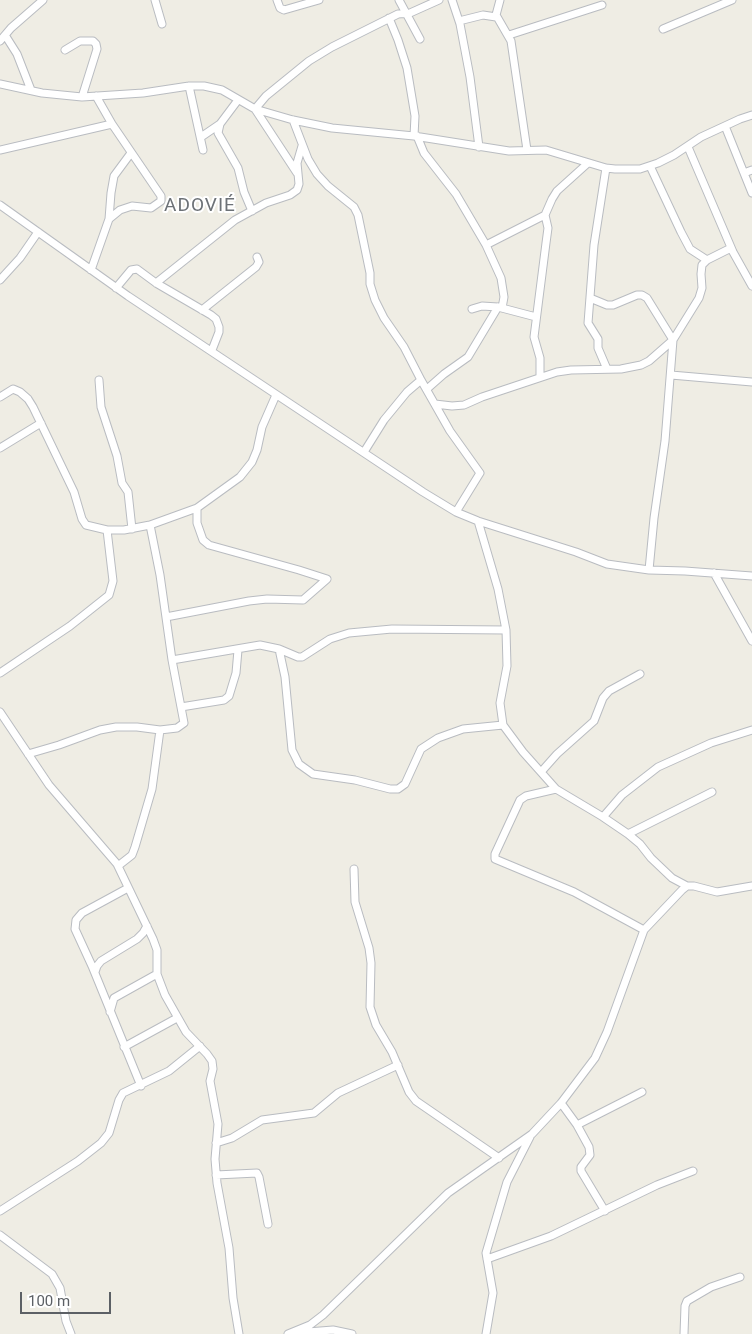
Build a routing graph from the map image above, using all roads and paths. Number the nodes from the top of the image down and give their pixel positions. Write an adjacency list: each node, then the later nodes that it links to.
1 (44, 0): 18 (street)
2 (155, 0): 15 (street)
3 (277, 0): 4 (street)
4 (319, 0)
5 (399, 0): 11 (street)
6 (439, 0): 11 (street)
7 (452, 0): 14 (street)
8 (500, 0): 12 (street)
9 (732, 0): 16 (street)
10 (602, 5): 17 (street)
11 (406, 12): 13 (street); 19 (street)
12 (496, 17): 14 (street); 17 (street)
13 (389, 18): 27 (street); 33 (street)
14 (459, 21): 36 (street)
15 (162, 24)
16 (663, 29)
17 (509, 35): 40 (street)
18 (2, 38): 23 (street)
19 (420, 39)
20 (65, 50): 25 (street)
21 (0, 84): 23 (street)
22 (189, 86): 24 (street); 26 (street); 34 (street)
23 (31, 90): 25 (street)
24 (96, 96): 25 (street); 30 (street)
25 (82, 97)
26 (238, 100): 27 (street); 31 (street)
27 (255, 109): 29 (street); 46 (street)
28 (752, 115): 32 (street)
29 (293, 120): 33 (street); 35 (street)
30 (112, 124): 38 (street); 41 (street)
31 (220, 124): 34 (street); 50 (street)
32 (725, 126): 37 (street); 47 (street)
33 (416, 136): 36 (street); 54 (street)
34 (201, 137): 39 (street)
35 (302, 146): 46 (street); 74 (street)
36 (479, 147): 40 (street)
37 (688, 147): 43 (street); 55 (street)
38 (0, 150)
39 (204, 150)
40 (527, 150): 42 (street)
41 (131, 153): 52 (street); 52 (street)
42 (588, 163): 44 (street); 51 (street)
43 (650, 166): 44 (street); 57 (street)
44 (606, 168): 63 (street)
45 (752, 170): 47 (street)
46 (297, 173): 50 (street)
47 (744, 173): 48 (street)
48 (752, 193)
49 (0, 205): 53 (street)
50 (252, 211): 60 (street)
51 (545, 215): 54 (street); 67 (street)
52 (109, 219): 58 (street)
53 (38, 232): 58 (street); 59 (street)
54 (486, 245): 65 (street)
55 (731, 248): 57 (street); 61 (street)
56 (257, 257): 66 (street)
57 (707, 260): 68 (street)
58 (91, 270): 62 (street)
59 (0, 280)
60 (156, 283): 62 (street); 66 (street)
61 (752, 285)
62 (116, 288): 69 (street)
63 (590, 298): 68 (street); 70 (street)
64 (472, 308): 65 (street)
65 (500, 308): 67 (street); 76 (street)
66 (202, 310): 69 (street)
67 (536, 317): 72 (street)
68 (673, 340): 70 (street); 71 (street)
69 (212, 350): 77 (street)
70 (607, 370): 72 (street)
71 (671, 375): 75 (street); 89 (street)
72 (540, 377): 79 (street)
73 (99, 380): 87 (street)
74 (421, 380): 76 (street); 82 (street)
75 (752, 382)
76 (427, 389): 79 (street)
77 (276, 394): 82 (street); 83 (street)
78 (0, 397): 80 (street)
79 (435, 404): 84 (street)
80 (41, 424): 81 (street); 88 (street)
81 (0, 448)
82 (364, 452): 84 (street)
83 (197, 508): 86 (street); 92 (street)
84 (456, 512): 85 (street)
85 (478, 521): 89 (street); 93 (street)
86 (150, 525): 87 (street); 92 (street)
87 (132, 529): 88 (street)
88 (107, 530): 98 (street)
89 (649, 570): 90 (street)
90 (714, 573): 91 (street); 94 (street)
91 (752, 576)
92 (166, 617): 97 (street)
93 (506, 630): 96 (street); 102 (street)
94 (752, 641)
95 (238, 650): 96 (street); 97 (street); 100 (street)
96 (279, 650): 102 (street)
97 (172, 660): 100 (street)
98 (0, 673)
99 (640, 674): 106 (street)
100 (181, 707): 103 (street)
101 (0, 712): 105 (street)
102 (503, 725): 106 (street)
103 (160, 730): 105 (street); 111 (street)
104 (752, 730): 109 (street)
105 (28, 754): 111 (street)
106 (541, 772): 107 (street)
107 (556, 789): 109 (street); 117 (street)
108 (712, 792): 110 (street)
109 (603, 817): 110 (street)
110 (628, 834): 113 (street)
111 (118, 866): 115 (street)
112 (354, 869): 124 (street)
113 (687, 886): 114 (street); 117 (street)
114 (752, 886)
115 (128, 888): 116 (street); 118 (street)
116 (147, 926): 118 (street); 119 (street)
117 (644, 930): 127 (street)
118 (95, 972): 120 (street)
119 (157, 974): 120 (street); 121 (street)
120 (110, 1012): 123 (street)
121 (177, 1018): 122 (street); 123 (street)
122 (200, 1046): 125 (street); 130 (street)
123 (124, 1047): 125 (street)
124 (398, 1065): 130 (street); 131 (street)
125 (140, 1086): 134 (street)
126 (642, 1092): 128 (street)
127 (561, 1103): 128 (street); 129 (street)
128 (577, 1125): 135 (street)
129 (532, 1134): 131 (street); 138 (street)
130 (216, 1143): 133 (street)
131 (499, 1158): 140 (street)
132 (693, 1170): 135 (street)
133 (216, 1175): 136 (street); 142 (street)
134 (0, 1211)
135 (605, 1211): 138 (street)
136 (268, 1224)
137 (0, 1235): 141 (street)
138 (487, 1259): 145 (street)
139 (740, 1277): 146 (street)
140 (290, 1333): 143 (street)
141 (71, 1334)
142 (239, 1334)
143 (303, 1334): 144 (street)
144 (348, 1334)
145 (486, 1334)
146 (684, 1334)

